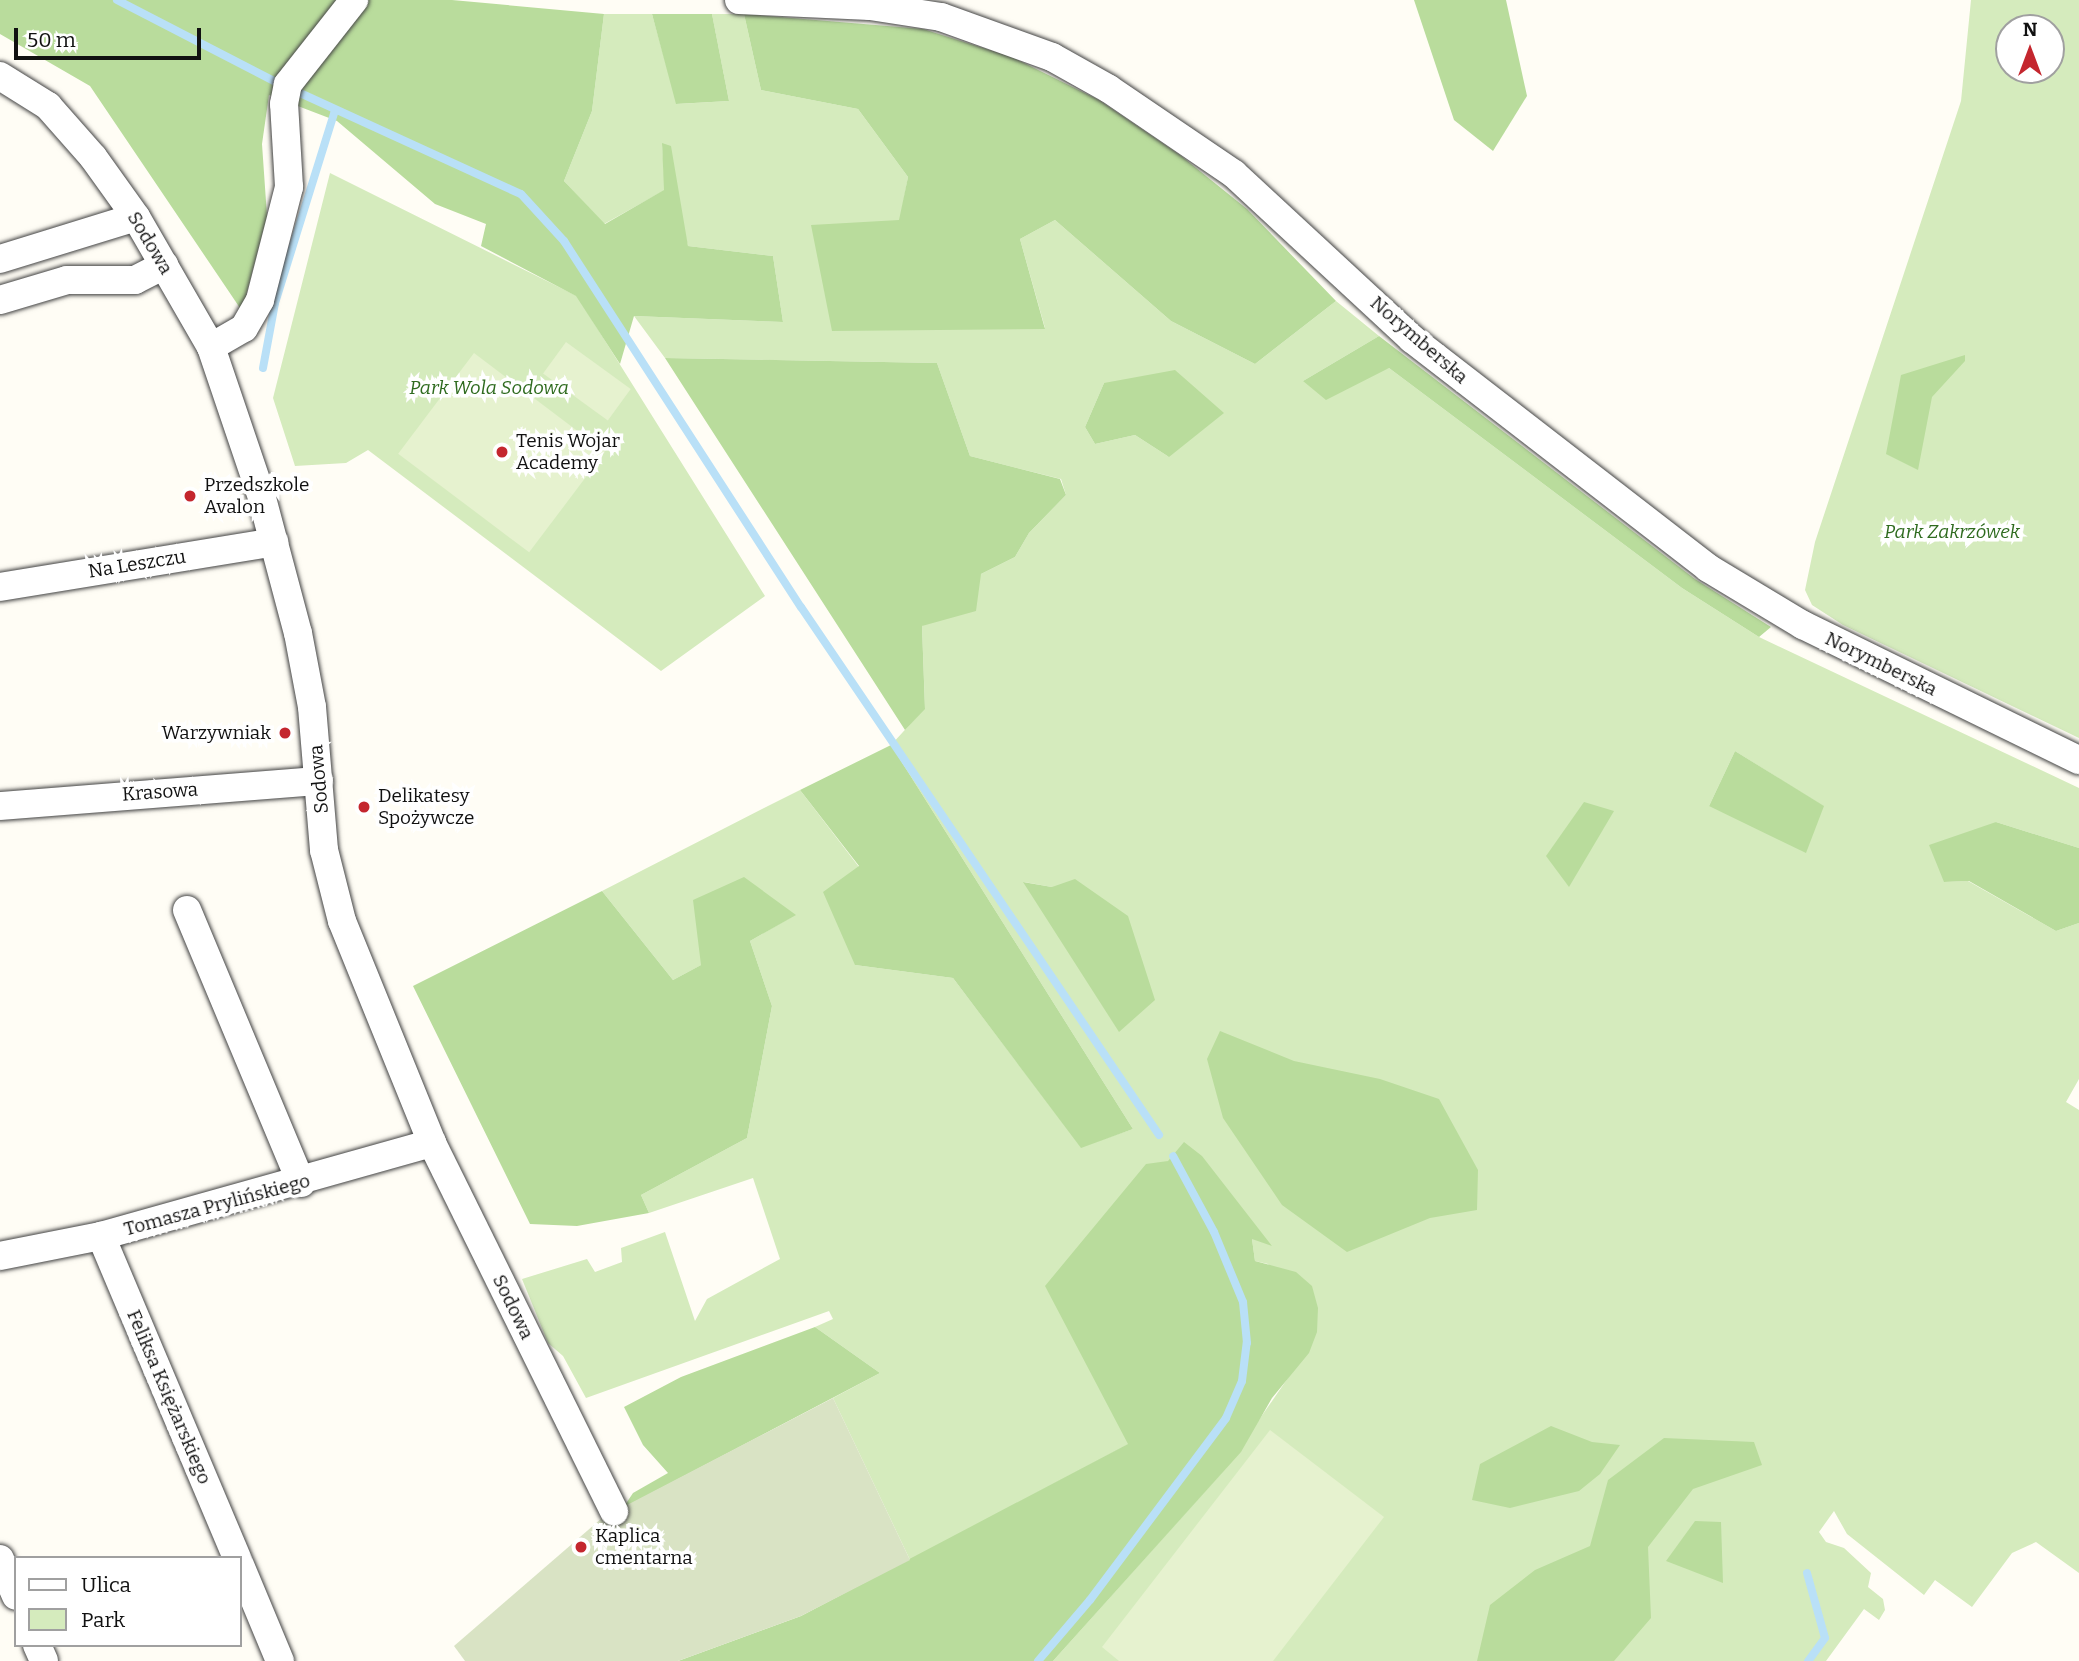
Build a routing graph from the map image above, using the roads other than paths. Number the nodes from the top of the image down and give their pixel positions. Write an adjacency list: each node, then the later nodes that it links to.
1 (354, 0): 8 (street)
2 (739, 0): 11 (street, Norymberska)
3 (0, 76): 4 (street, Sodowa)
4 (136, 217): 5 (street); 6 (street, Sodowa)
5 (0, 259)
6 (164, 265): 7 (street); 8 (street, Sodowa)
7 (0, 300)
8 (211, 347): 9 (street, Sodowa)
9 (274, 542): 10 (street, Na Leszczu); 12 (street, Sodowa)
10 (0, 587)
11 (2079, 760)
12 (319, 781): 13 (street, Krasowa); 15 (street, Sodowa)
13 (0, 806)
14 (187, 910): 16 (street)
15 (432, 1143): 16 (street, Tomasza Prylińskiego); 19 (street, Sodowa)
16 (301, 1182): 17 (street, Tomasza Prylińskiego)
17 (101, 1236): 18 (street, Tomasza Prylińskiego); 20 (street, Feliksa Księżarskiego)
18 (0, 1256)
19 (614, 1511)
20 (236, 1556)
21 (0, 1559): 23 (street)
22 (242, 1570): 24 (street)
23 (14, 1591)
24 (280, 1661)

